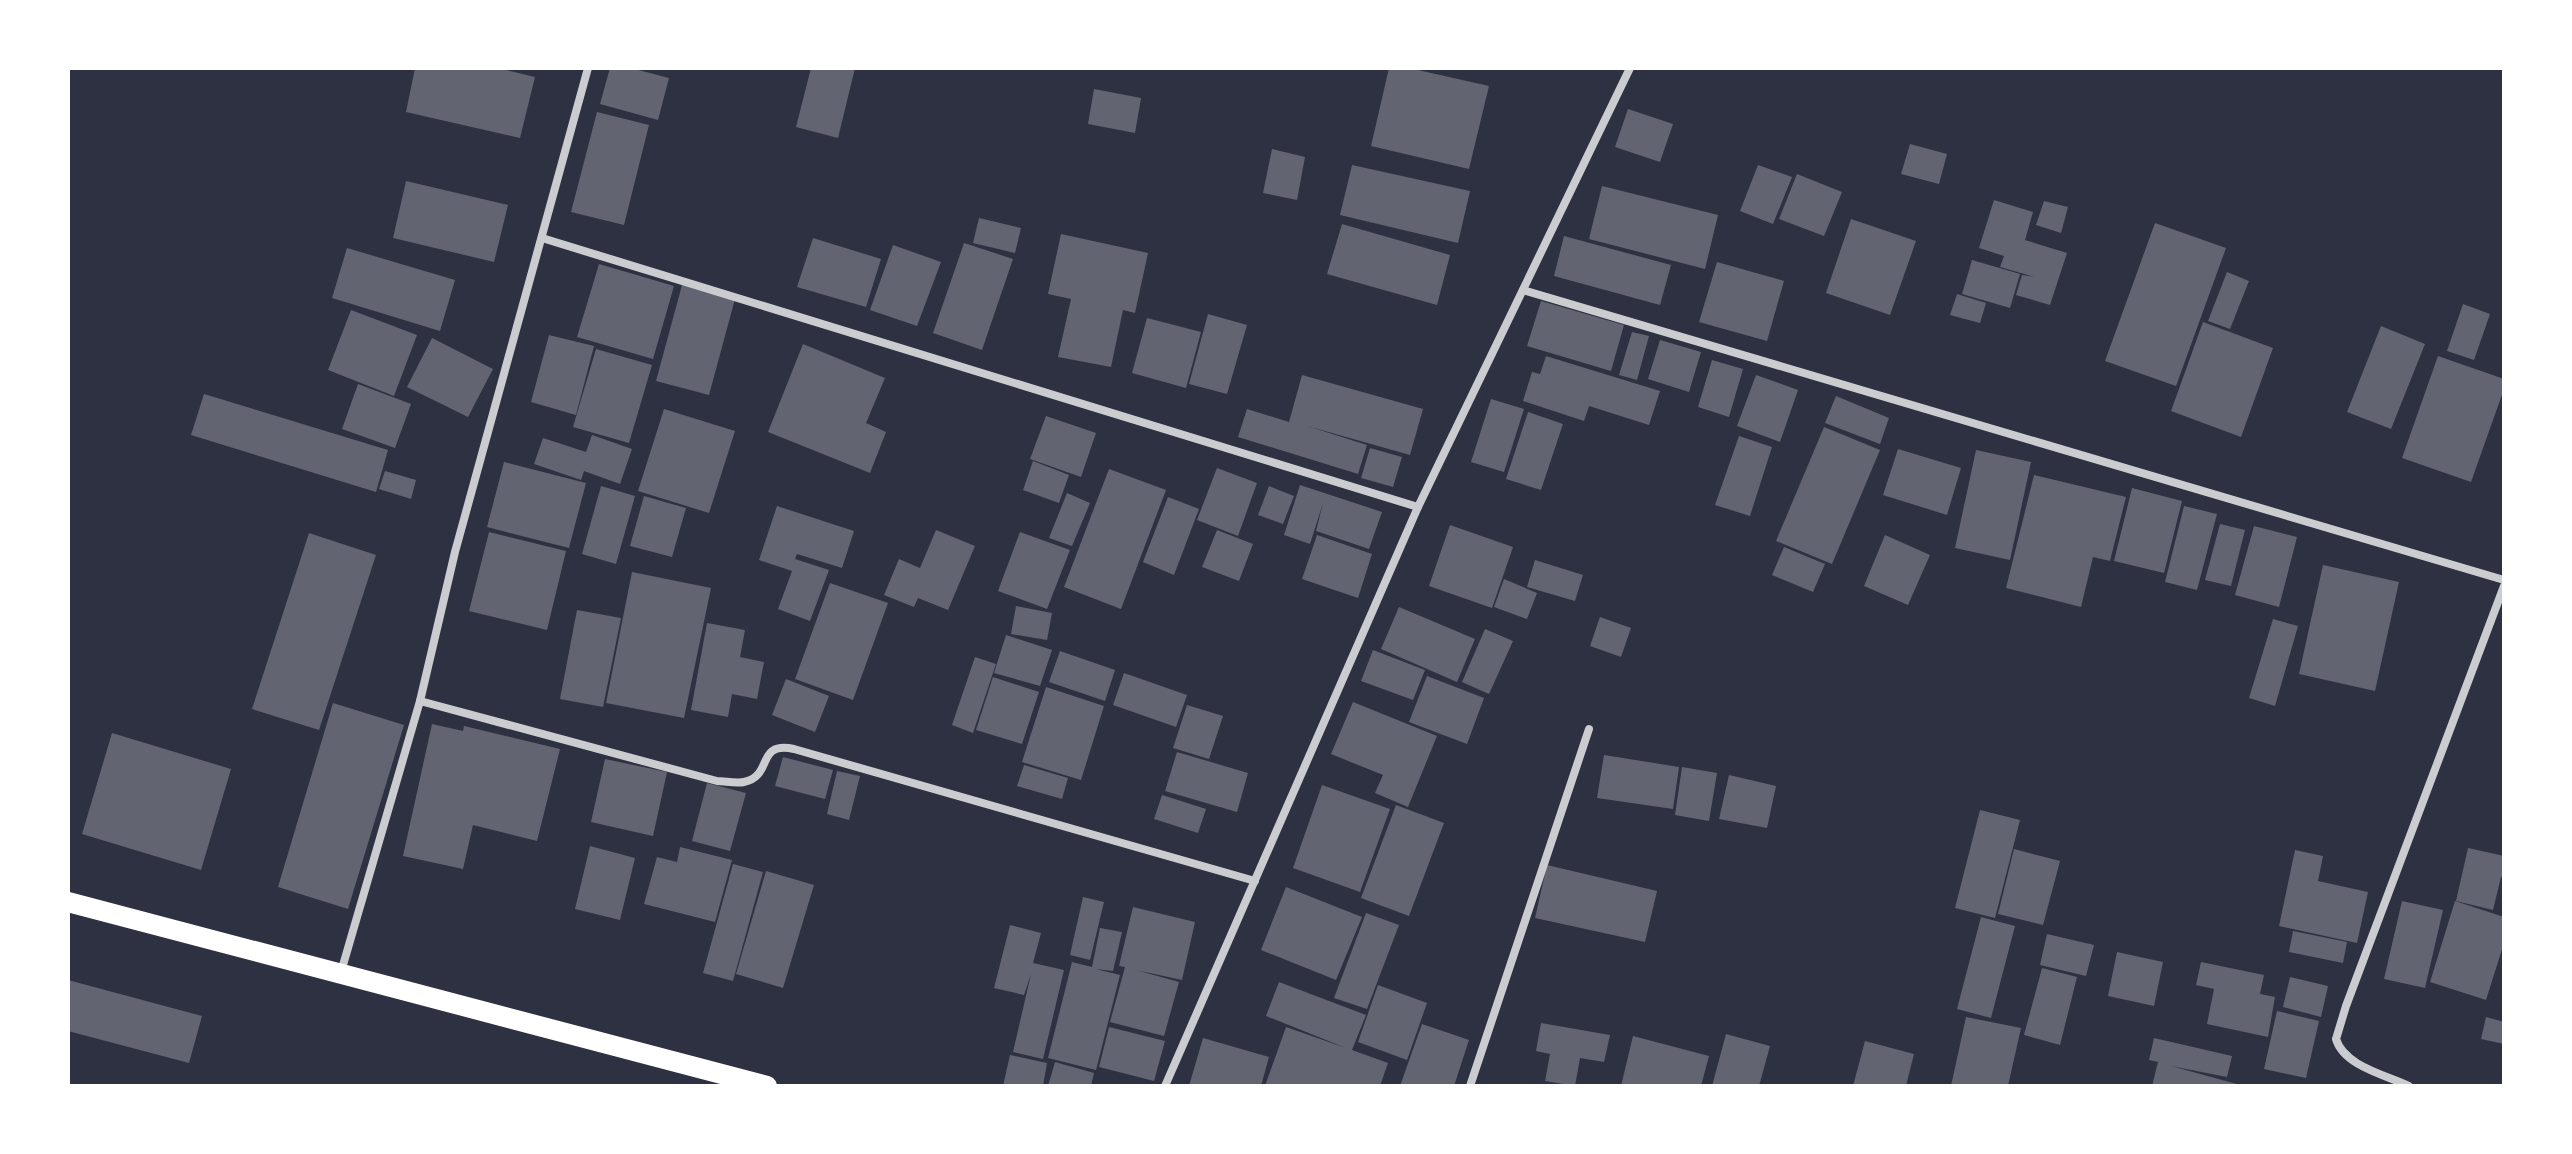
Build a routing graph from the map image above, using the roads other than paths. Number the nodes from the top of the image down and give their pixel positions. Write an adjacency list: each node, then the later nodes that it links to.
1 (588, 68): 3 (street)
2 (1630, 68): 4 (street)
3 (542, 238): 5 (street); 8 (street)
4 (1523, 290): 5 (street); 6 (street)
5 (1418, 507): 10 (street)
6 (2504, 580)
7 (2504, 586): 16 (street)
8 (420, 701): 10 (street); 12 (street)
9 (1589, 729): 15 (street)
10 (1255, 881): 14 (street)
11 (68, 902): 12 (main road)
12 (341, 972): 13 (main road)
13 (767, 1086)
14 (1165, 1086)
15 (1470, 1086)
16 (2409, 1086)

